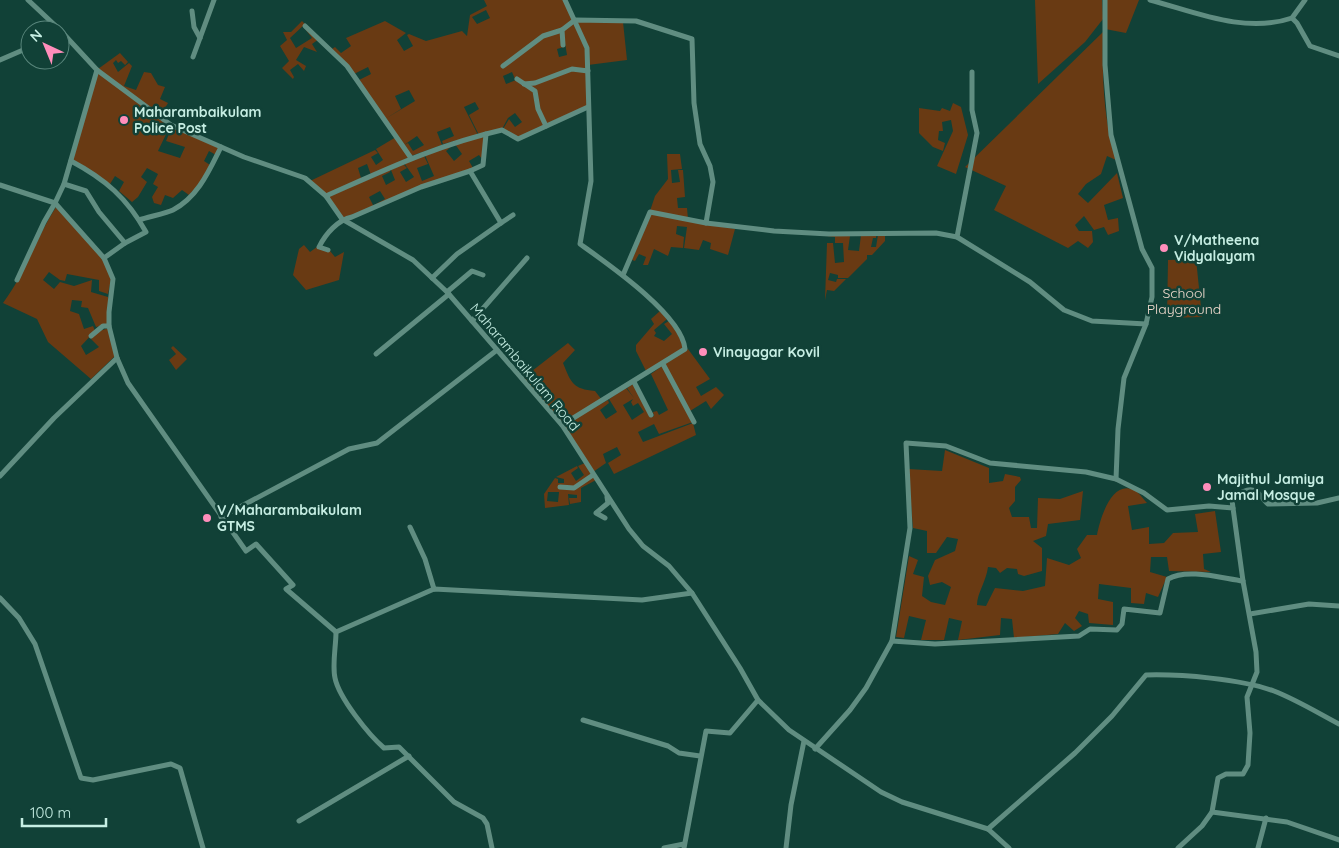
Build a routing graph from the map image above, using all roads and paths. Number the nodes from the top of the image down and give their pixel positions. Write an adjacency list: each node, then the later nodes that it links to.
1 (28, 0): 9 (street, Maharambaikulam Road)
2 (214, 0): 13 (street)
3 (565, 0): 10 (street)
4 (1105, 0): 53 (street)
5 (1150, 0): 8 (street)
6 (1305, 0): 8 (street)
7 (192, 11): 13 (street)
8 (1292, 18): 18 (street)
9 (49, 20)
10 (575, 20): 12 (street); 22 (street); 41 (street)
11 (305, 26): 30 (street)
12 (562, 30): 15 (street); 20 (street)
13 (200, 38): 17 (street)
14 (70, 41): 21 (street, Maharambaikulam Road)
15 (563, 45)
16 (20, 51): 19 (street)
17 (193, 56)
18 (1339, 56)
19 (0, 60)
20 (503, 66)
21 (97, 70): 29 (street, Maharambaikulam Road); 31 (street)
22 (588, 71): 25 (street); 26 (street)
23 (972, 72): 42 (street)
24 (517, 79): 25 (street)
25 (524, 84): 27 (street)
26 (588, 107): 27 (street); 48 (street)
27 (546, 126): 28 (street)
28 (486, 134): 30 (street); 32 (street)
29 (220, 147): 35 (street, Maharambaikulam Road); 39 (street)
30 (411, 158): 35 (street)
31 (71, 161): 33 (street); 39 (street)
32 (470, 171): 38 (street); 40 (street)
33 (64, 184): 36 (street); 43 (street)
34 (0, 185): 36 (street)
35 (326, 196): 38 (street, Maharambaikulam Road)
36 (55, 203): 45 (street); 50 (street)
37 (513, 215): 40 (street)
38 (342, 219): 44 (street); 49 (street, Maharambaikulam Road)
39 (139, 220): 43 (street)
40 (501, 223): 49 (street)
41 (706, 223): 42 (street); 48 (street)
42 (957, 237): 53 (street)
43 (125, 243): 45 (street)
44 (328, 250)
45 (104, 258): 54 (street)
46 (527, 258): 52 (street)
47 (483, 275): 51 (street)
48 (623, 275): 59 (street)
49 (432, 278): 51 (street, Maharambaikulam Road)
50 (17, 280)
51 (448, 293): 52 (street, Maharambaikulam Road); 57 (street)
52 (472, 321): 56 (street, Maharambaikulam Road)
53 (1146, 324): 66 (street)
54 (109, 326): 55 (street); 58 (street)
55 (91, 336)
56 (497, 350): 63 (street, Maharambaikulam Road); 71 (street)
57 (376, 354)
58 (117, 358): 65 (street); 71 (street)
59 (663, 364): 60 (street); 62 (street)
60 (634, 382): 61 (street); 63 (street)
61 (652, 415)
62 (694, 422)
63 (562, 425): 64 (street, Maharambaikulam Road)
64 (593, 475): 67 (street); 68 (street, Maharambaikulam Road)
65 (0, 476)
66 (1116, 478): 70 (street); 81 (street)
67 (560, 488)
68 (606, 494): 72 (street); 76 (street, Maharambaikulam Road)
69 (1339, 498): 70 (street)
70 (1233, 508): 74 (street)
71 (220, 517): 80 (street)
72 (605, 518)
73 (410, 527): 75 (street)
74 (1243, 581): 79 (street); 81 (street)
75 (434, 588): 76 (street); 80 (street)
76 (692, 593): 83 (street, Maharambaikulam Road)
77 (0, 598): 96 (street)
78 (1339, 606): 79 (street)
79 (1250, 614): 82 (street)
80 (336, 632): 88 (street)
81 (892, 641): 87 (street)
82 (1253, 684): 85 (street); 90 (street); 93 (street)
83 (758, 700): 86 (street, Maharambaikulam Road); 89 (street)
84 (583, 720): 89 (street)
85 (1339, 724)
86 (804, 741): 87 (street, Maharambaikulam Road); 99 (street)
87 (815, 748): 93 (street, Maharambaikulam Road)
88 (409, 756): 92 (street); 97 (street)
89 (700, 756): 95 (street)
90 (1212, 812): 91 (street); 101 (street)
91 (1266, 818): 94 (street); 102 (street)
92 (299, 821)
93 (988, 829): 100 (street, Maharambaikulam Road)
94 (1339, 840)
95 (684, 846): 98 (street)
96 (204, 848)
97 (492, 848)
98 (664, 848)
99 (786, 848)
100 (1009, 848)
101 (1178, 848)
102 (1258, 848)

